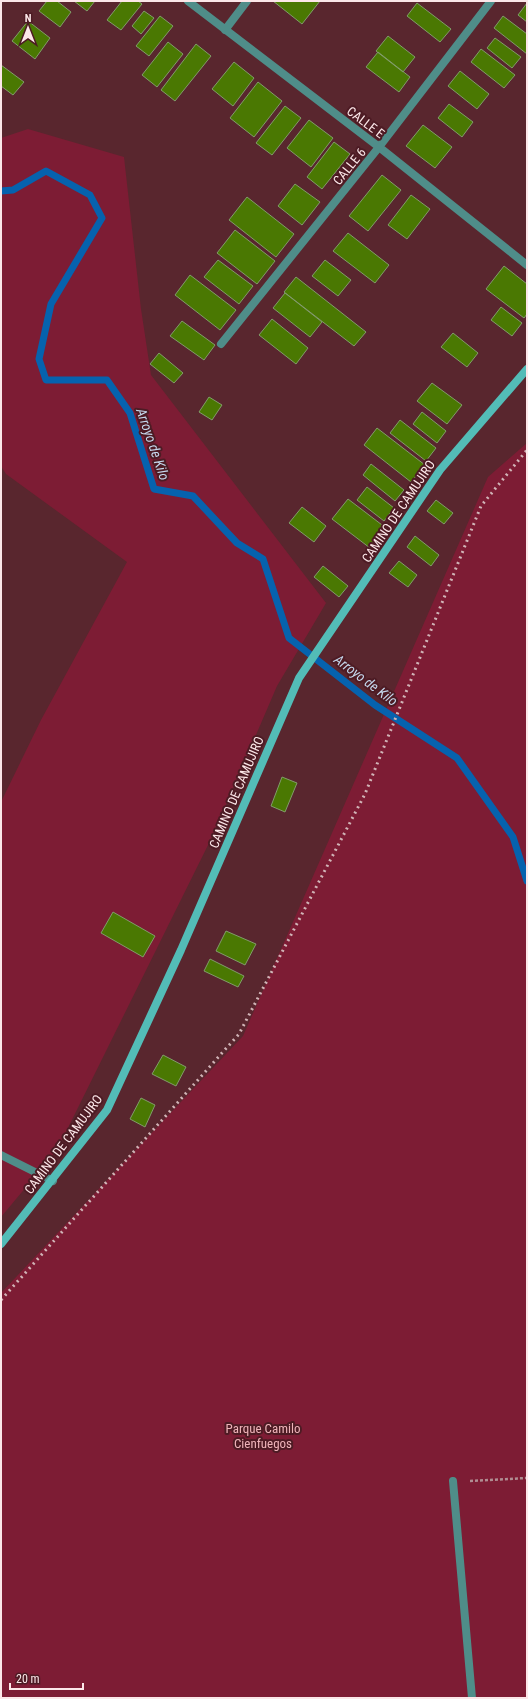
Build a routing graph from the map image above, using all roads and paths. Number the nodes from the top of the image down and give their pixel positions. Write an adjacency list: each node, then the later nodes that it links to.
1 (188, 1): 4 (street, CALLE E)
2 (247, 1): 4 (street)
3 (491, 1): 5 (street, CALLE 6)
4 (225, 30): 5 (street, CALLE E)
5 (380, 147): 6 (street, CALLE E); 7 (street, CALLE 6)
6 (527, 265)
7 (221, 344)
8 (527, 369): 10 (street, CAMINO DE CAMUJIRO)
9 (1, 1155): 10 (street)
10 (53, 1181): 11 (street, CAMINO DE CAMUJIRO)
11 (1, 1244)
12 (527, 1478): 13 (path)
13 (452, 1481): 14 (street)
14 (472, 1698)

